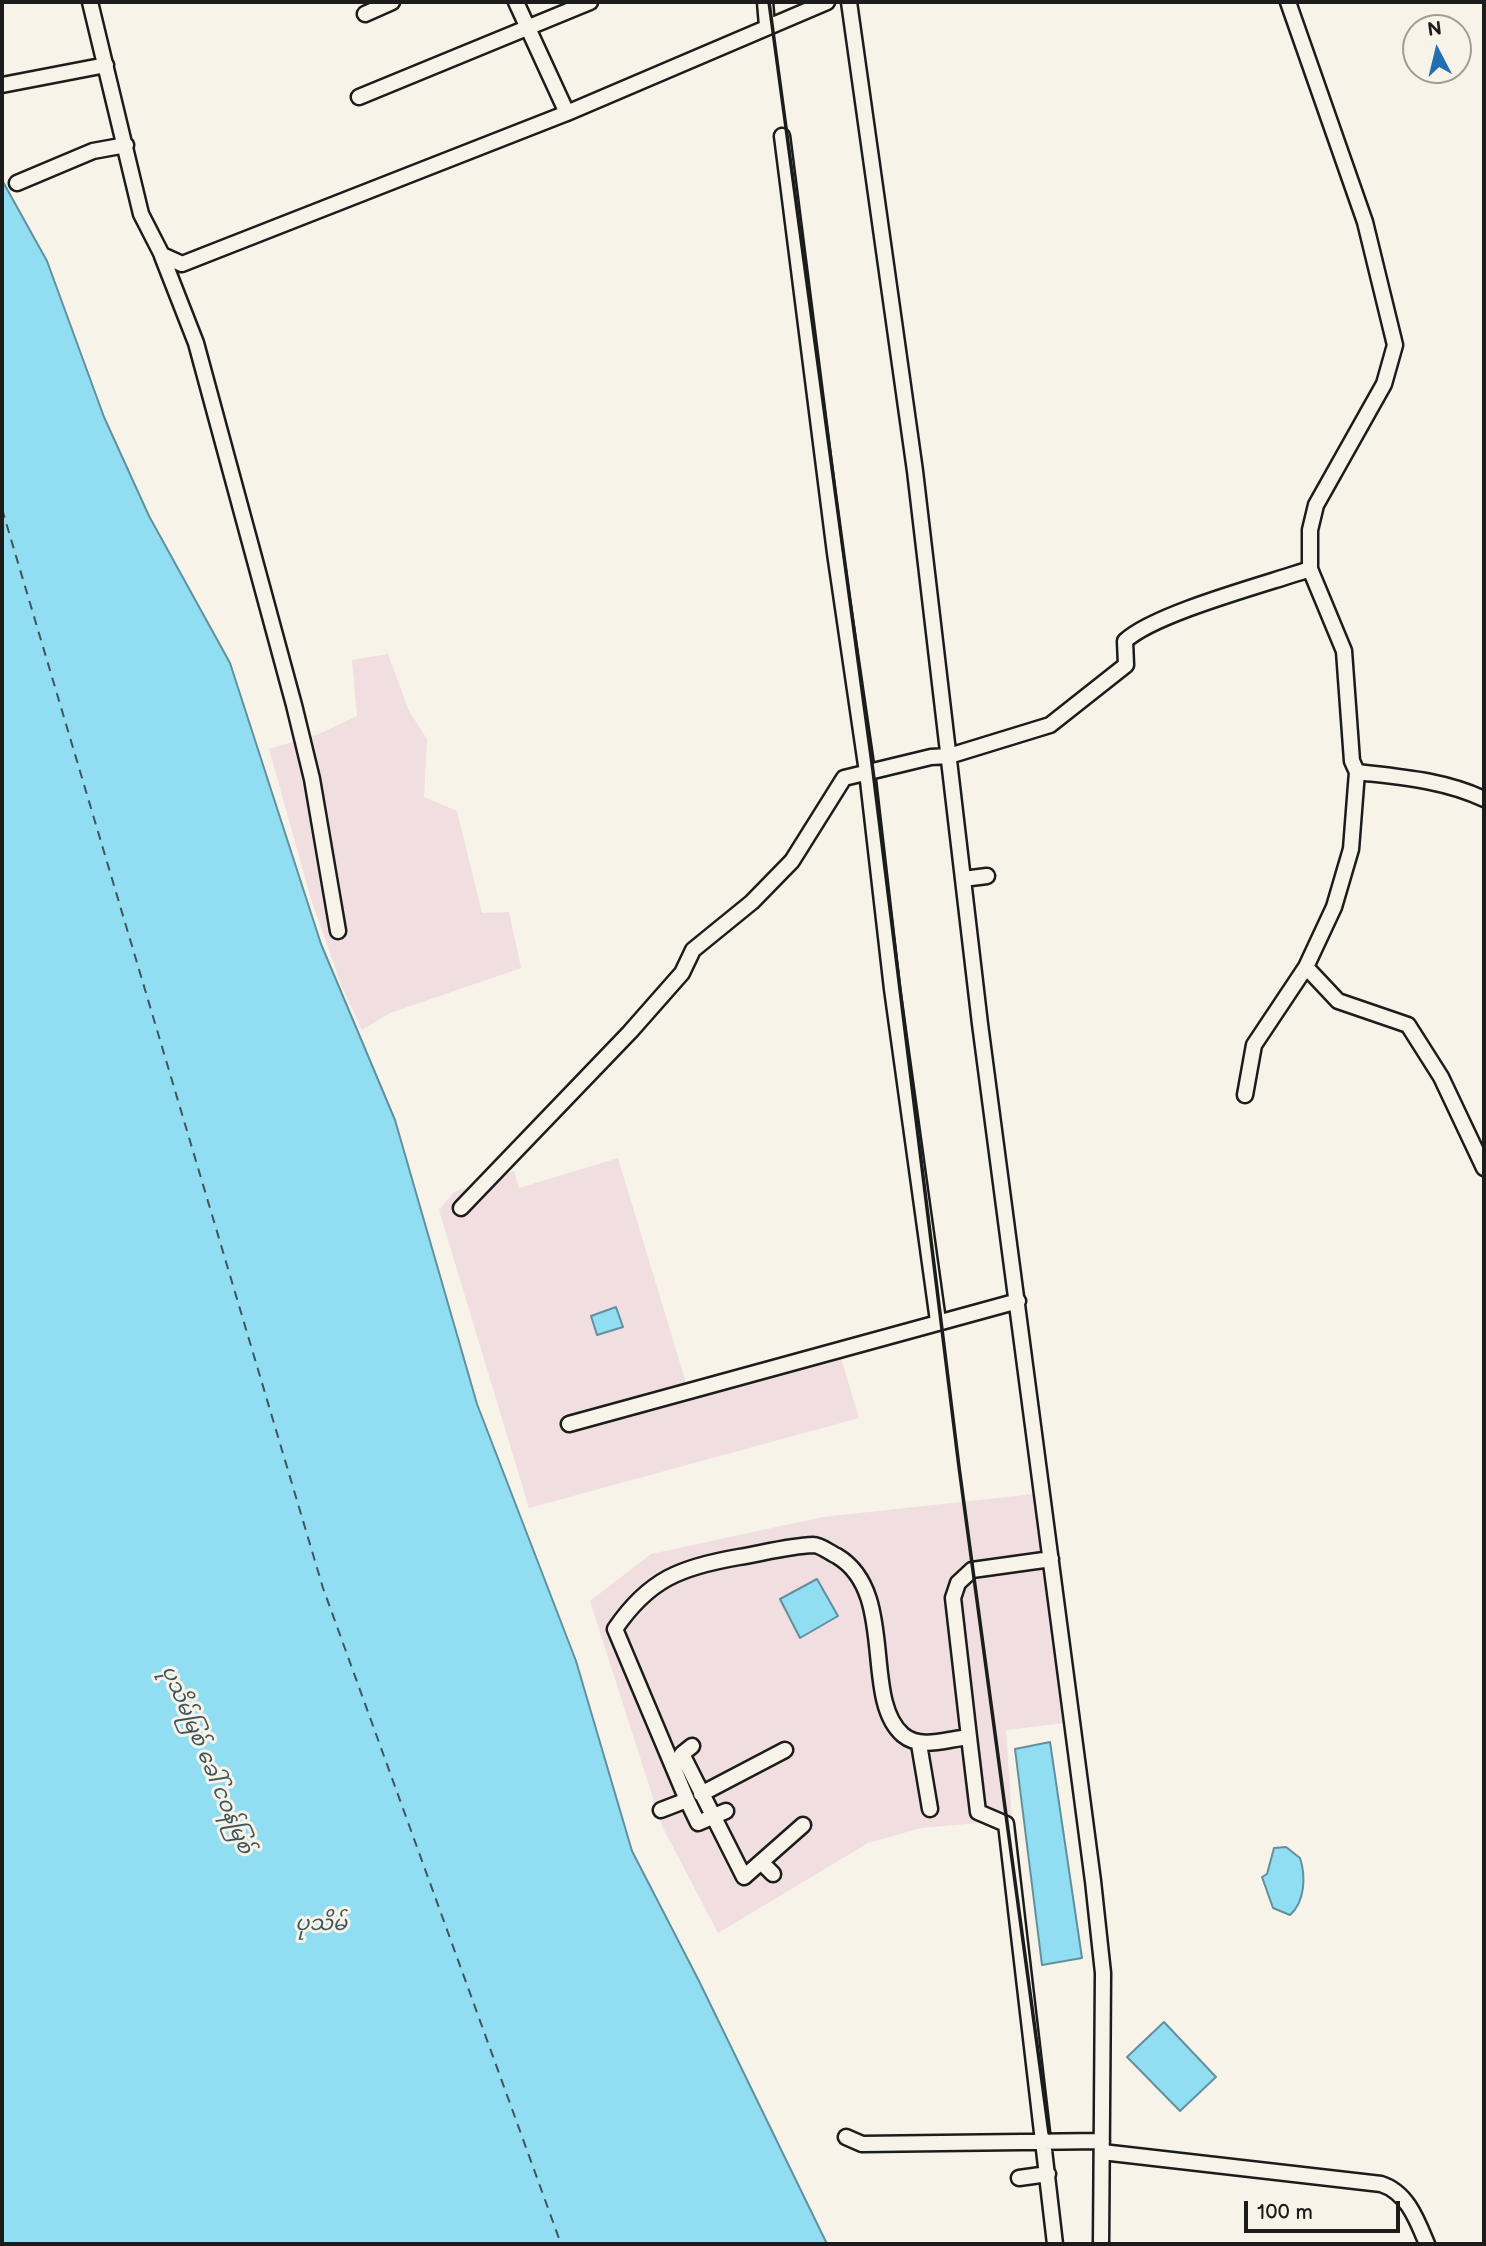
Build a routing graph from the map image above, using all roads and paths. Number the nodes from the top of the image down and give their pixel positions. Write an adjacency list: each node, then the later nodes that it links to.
1 (90, 2): 12 (street)
2 (392, 2): 9 (street)
3 (516, 2): 11 (street)
4 (590, 2): 11 (street)
5 (765, 2): 10 (street)
6 (827, 2): 10 (street)
7 (849, 2): 21 (street)
8 (1289, 2): 20 (street)
9 (365, 14)
10 (767, 26): 15 (street)
11 (527, 29): 14 (street); 15 (street)
12 (106, 65): 13 (street); 17 (street)
13 (2, 85)
14 (359, 97)
15 (567, 113): 19 (street)
16 (782, 136): 22 (street)
17 (126, 145): 18 (street); 19 (street)
18 (17, 183)
19 (162, 255): 27 (street)
20 (1310, 569): 21 (street); 23 (street)
21 (949, 756): 22 (street); 26 (street)
22 (867, 772): 31 (street); 33 (street)
23 (1357, 772): 24 (street); 28 (street)
24 (1484, 799)
25 (987, 876): 26 (street)
26 (963, 879): 32 (street)
27 (338, 930)
28 (1306, 967): 29 (street); 30 (street)
29 (1245, 1095)
30 (1484, 1168)
31 (461, 1208)
32 (1018, 1301): 33 (street); 35 (street)
33 (938, 1321): 34 (street)
34 (569, 1423)
35 (1051, 1559): 36 (street); 46 (street)
36 (969, 1737): 37 (street); 45 (street)
37 (919, 1744): 40 (street); 41 (street)
38 (692, 1746): 40 (street)
39 (785, 1750): 40 (street)
40 (694, 1797): 42 (street); 43 (street)
41 (930, 1809)
42 (661, 1810)
43 (803, 1825)
44 (846, 2137): 45 (street)
45 (1045, 2141): 46 (street); 47 (street)
46 (1102, 2147): 50 (street); 51 (street)
47 (1048, 2175): 48 (street); 49 (street)
48 (1019, 2178)
49 (1055, 2244)
50 (1101, 2244)
51 (1427, 2244)

